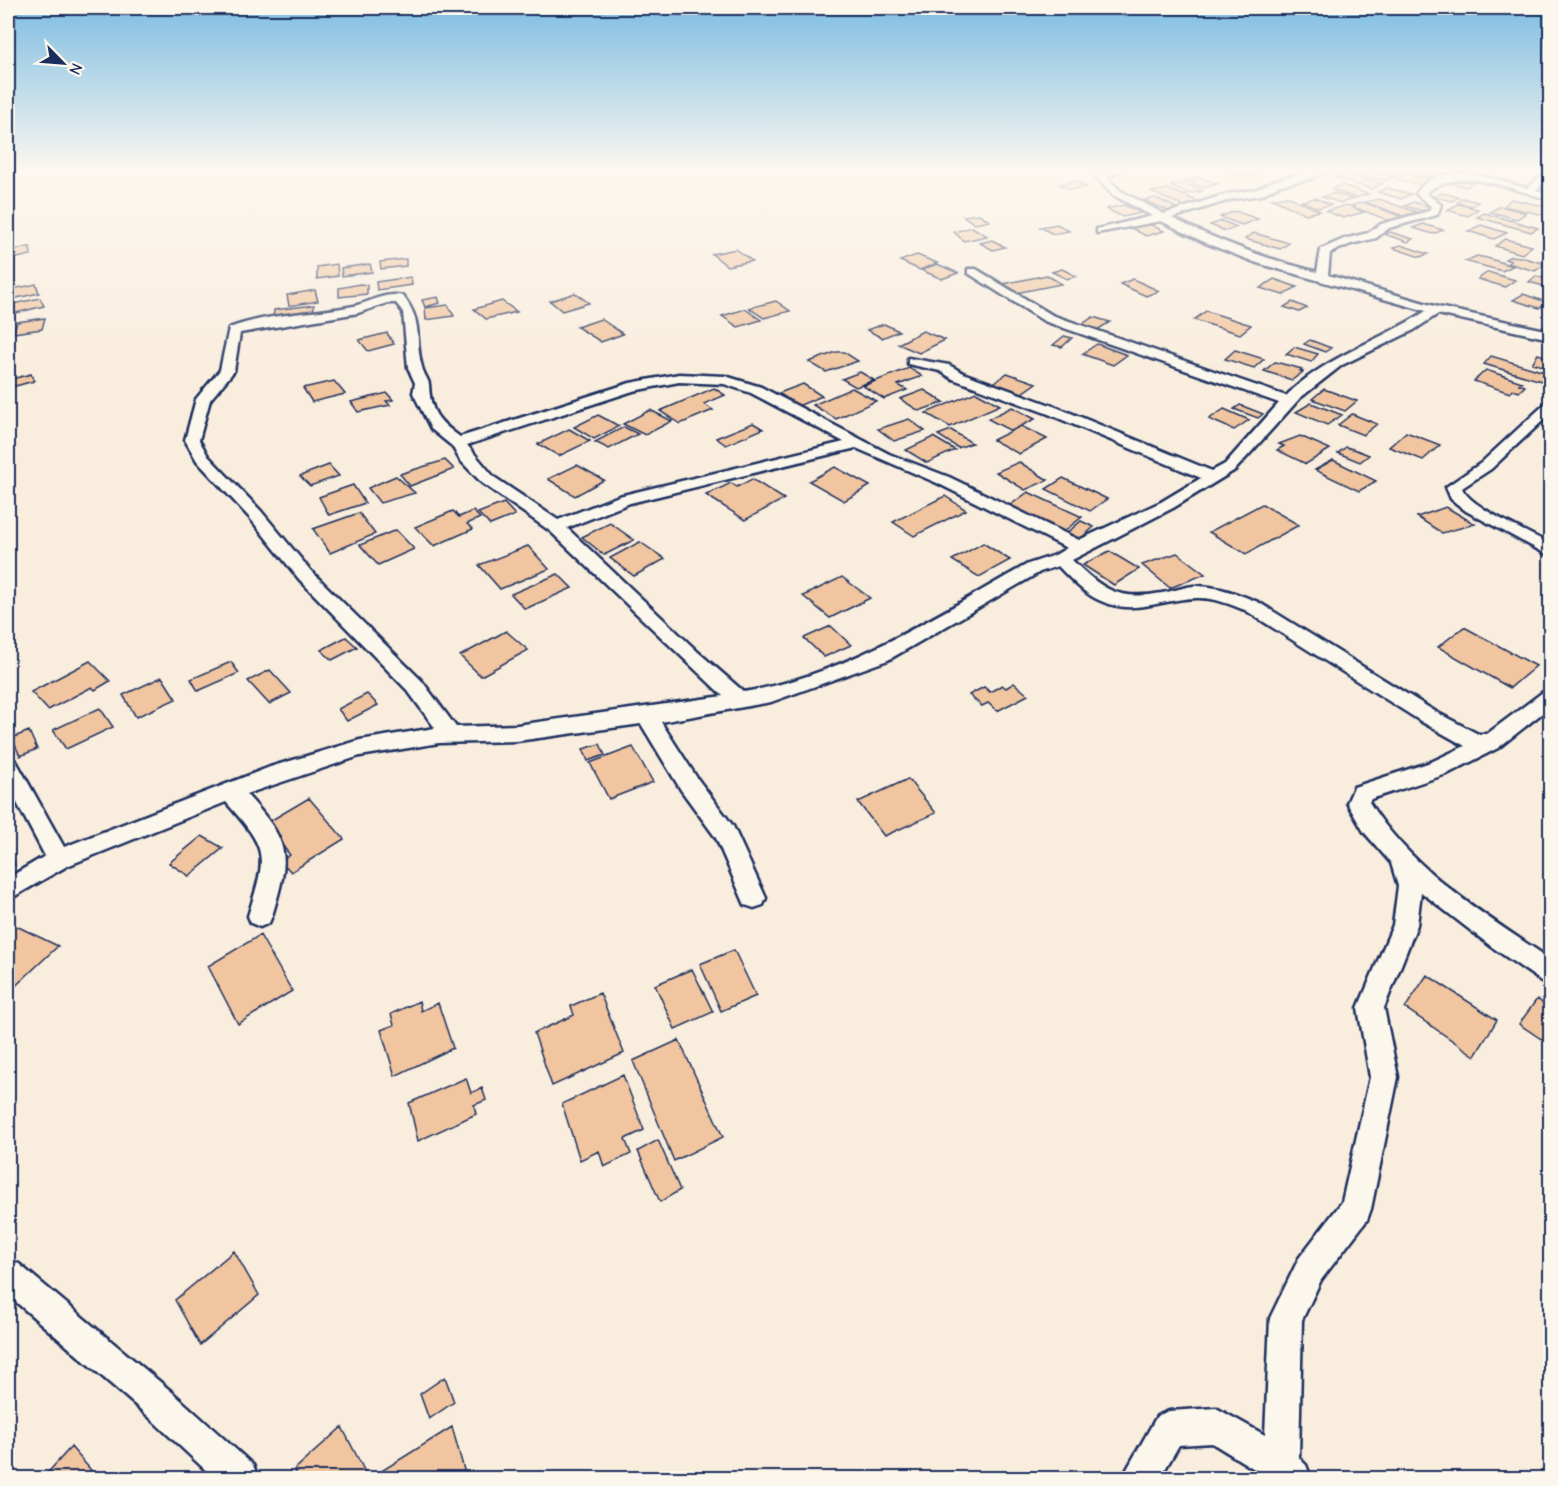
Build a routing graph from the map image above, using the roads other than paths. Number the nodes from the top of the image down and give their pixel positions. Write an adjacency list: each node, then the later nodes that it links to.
1 (1205, 238): 4 (street)
2 (1361, 238): 4 (street)
3 (972, 271): 8 (street)
4 (1322, 276): 5 (street)
5 (1436, 310): 6 (street); 8 (street)
6 (1551, 335)
7 (913, 362): 12 (street)
8 (1290, 402): 12 (street)
9 (1551, 407): 15 (street)
10 (458, 443): 11 (street); 13 (street); 20 (street)
11 (859, 443): 13 (street); 14 (street)
12 (1214, 477): 14 (street)
13 (556, 527): 18 (street)
14 (1080, 547): 16 (street)
15 (1551, 551)
16 (1061, 559): 18 (street); 21 (street)
17 (1551, 697): 21 (street)
18 (740, 699): 19 (street)
19 (647, 716): 20 (street); 27 (street)
20 (451, 735): 23 (street)
21 (1491, 742): 24 (street)
22 (8, 767): 25 (street)
23 (230, 791): 25 (street); 28 (street)
24 (1401, 858): 29 (street); 31 (street)
25 (59, 859): 26 (street)
26 (8, 890)
27 (754, 898)
28 (260, 916)
29 (1551, 973)
30 (8, 1275): 32 (street)
31 (1287, 1472): 33 (street)
32 (240, 1479)
33 (1140, 1479)

